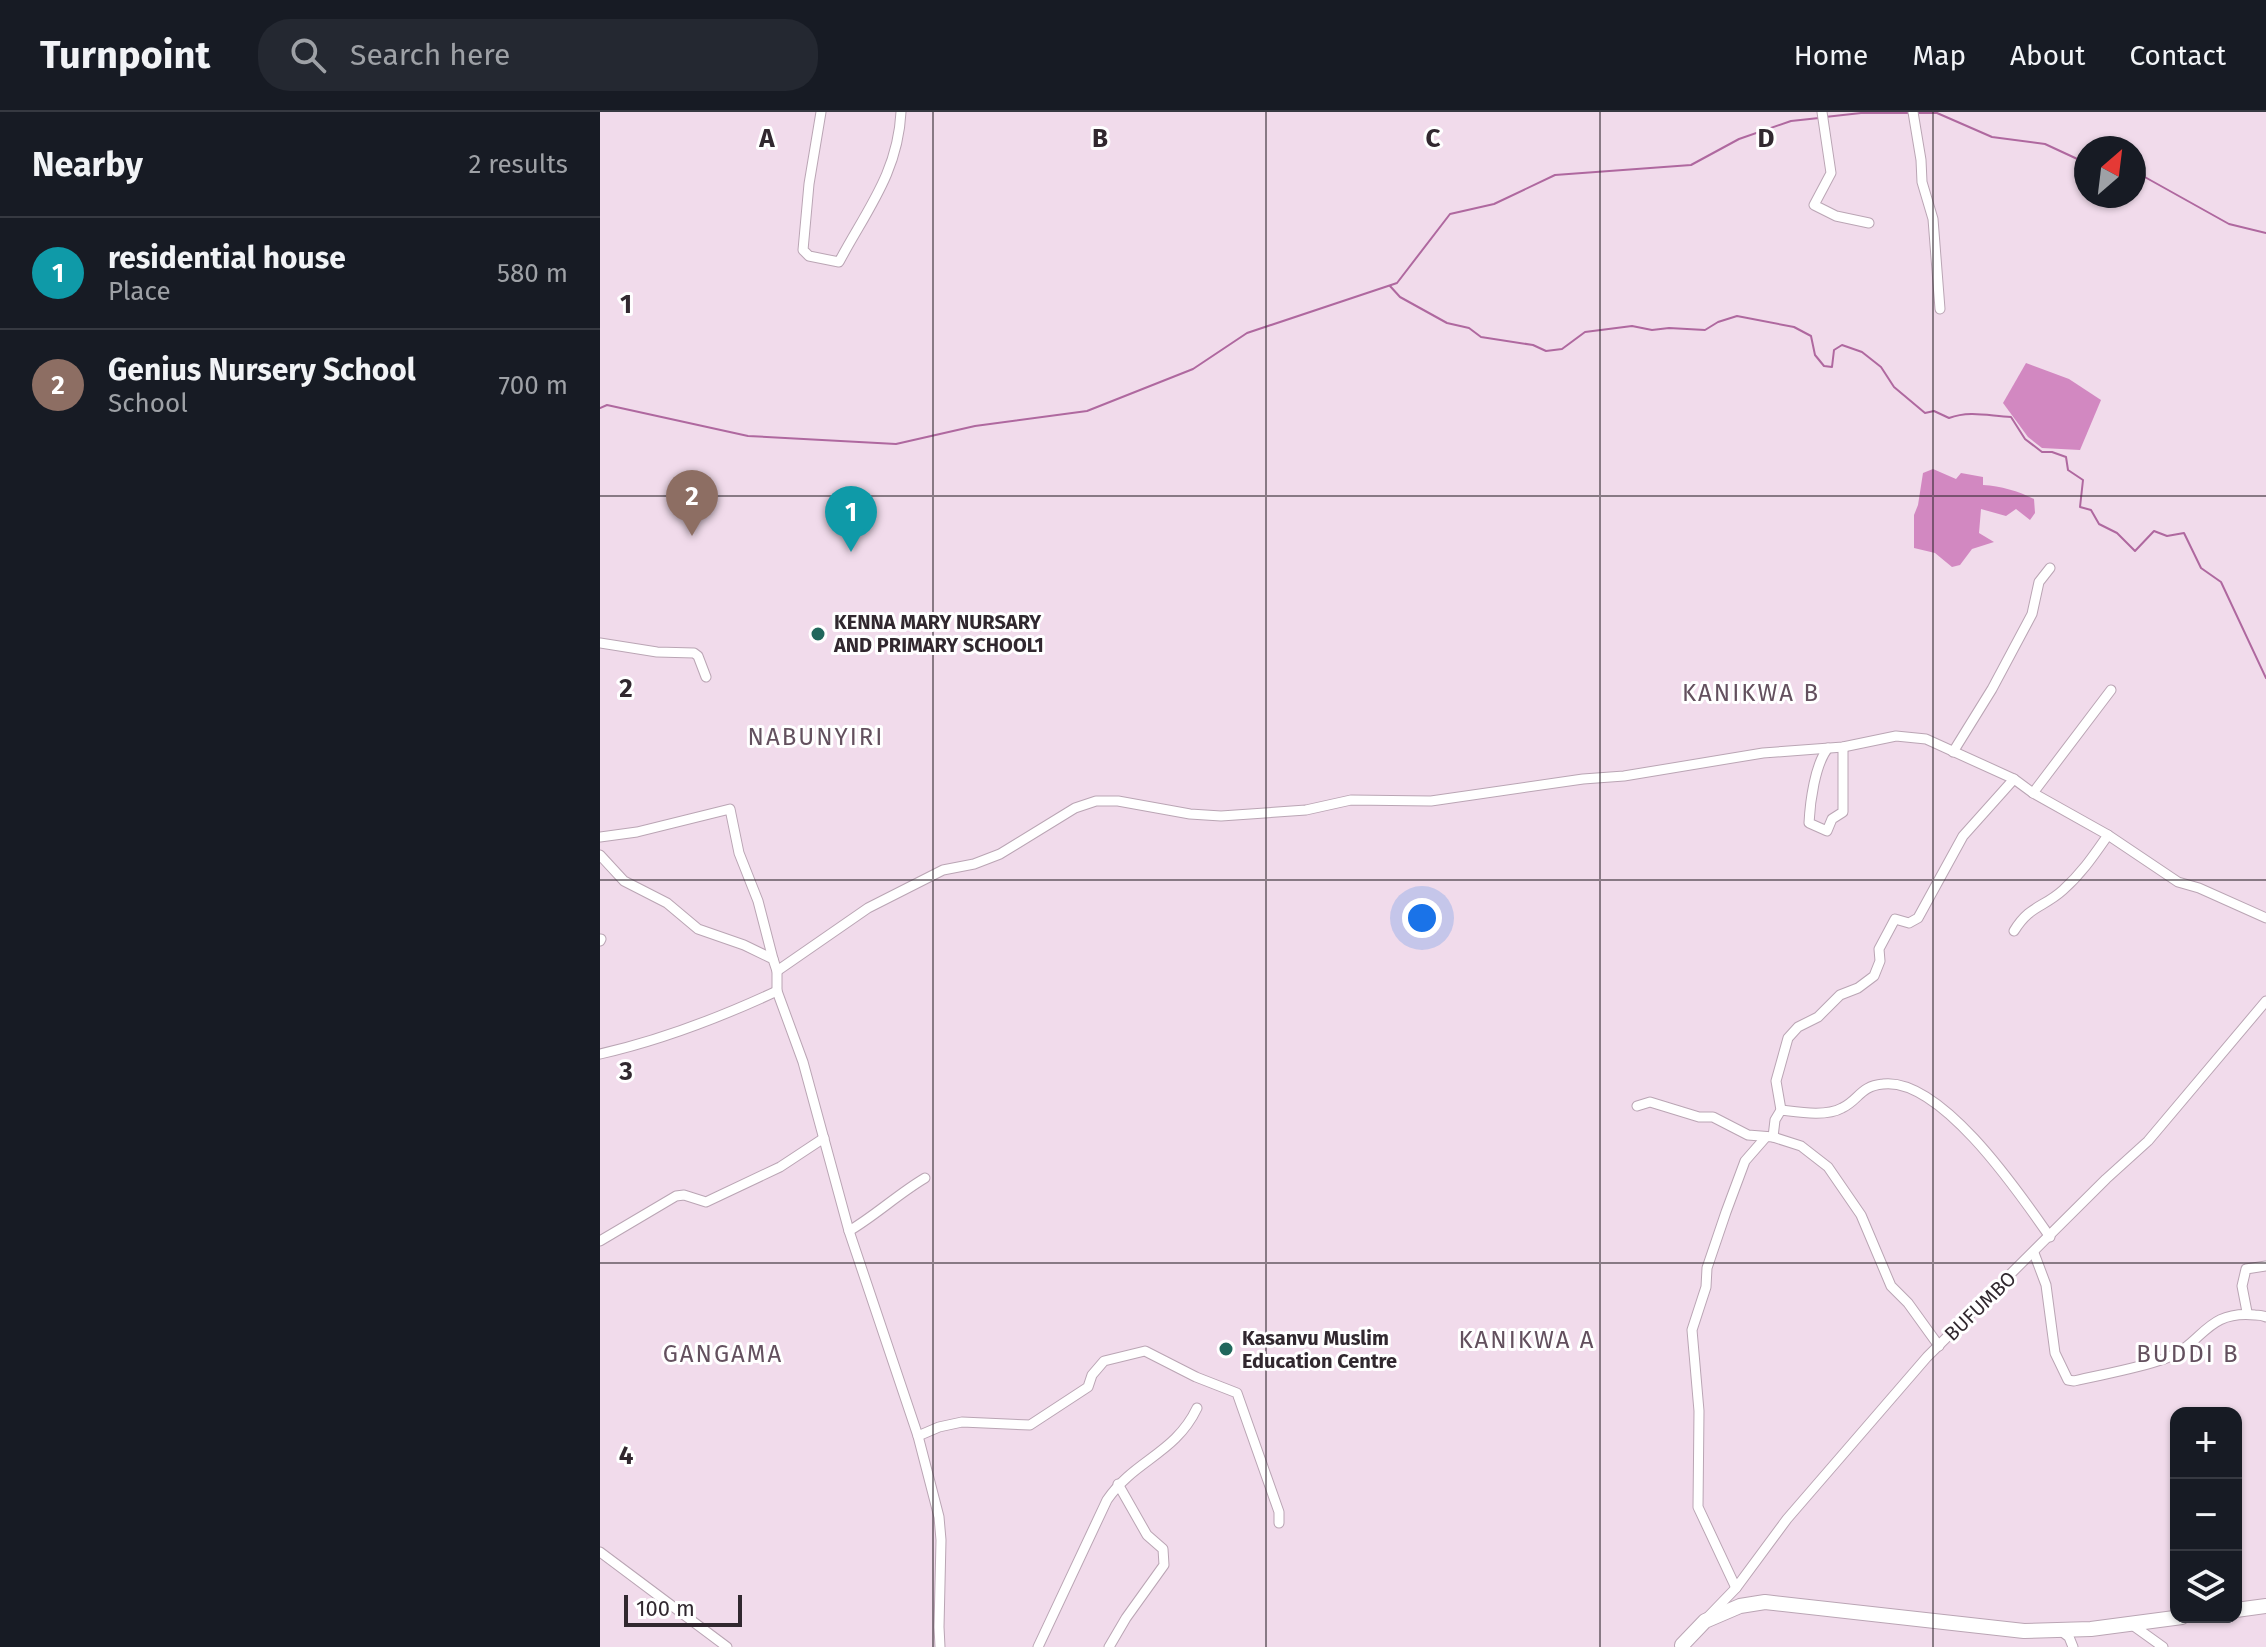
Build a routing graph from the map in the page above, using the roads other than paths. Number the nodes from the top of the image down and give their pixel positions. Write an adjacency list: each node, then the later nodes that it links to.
1 (821, 112): 2 (street)
2 (901, 112)
3 (1822, 112): 5 (street)
4 (1914, 115): 6 (street)
5 (1869, 223)
6 (1940, 309)
7 (2050, 568): 13 (street)
8 (600, 643): 9 (street)
9 (706, 677)
10 (2111, 690): 15 (street)
11 (1843, 747): 12 (street); 12 (street); 13 (street)
12 (1828, 748): 22 (street)
13 (1953, 752): 14 (street)
14 (2014, 779): 15 (street); 27 (street)
15 (2033, 793): 16 (street)
16 (2108, 835): 19 (street); 20 (street)
17 (600, 837): 21 (street)
18 (600, 855): 21 (street)
19 (2266, 918)
20 (2014, 931)
21 (773, 959): 22 (street)
22 (777, 971): 23 (street)
23 (777, 991): 25 (street); 29 (street)
24 (2266, 1001): 32 (street, BUFUMBO)
25 (600, 1054)
26 (1637, 1106): 28 (street)
27 (1781, 1110): 28 (street); 32 (street)
28 (1769, 1137): 38 (street); 44 (street)
29 (824, 1138): 31 (street); 33 (street)
30 (925, 1178): 31 (street)
31 (849, 1231): 40 (street)
32 (2050, 1237): 34 (street, BUFUMBO)
33 (600, 1241)
34 (2034, 1253): 36 (street); 38 (street, BUFUMBO)
35 (2266, 1266): 36 (street)
36 (2247, 1312): 37 (street)
37 (2266, 1317)
38 (1939, 1346): 44 (street, BUFUMBO)
39 (1197, 1408): 41 (street)
40 (918, 1436): 42 (street); 53 (street)
41 (1118, 1484): 54 (street); 55 (street)
42 (1279, 1523)
43 (600, 1552): 52 (street)
44 (1736, 1588): 48 (street, BUFUMBO)
45 (2266, 1606): 46 (street)
46 (2242, 1609)
47 (2170, 1619): 49 (street)
48 (1705, 1621): 50 (street); 51 (street)
49 (2131, 1624): 50 (street); 57 (street)
50 (2057, 1629): 56 (street)
51 (1681, 1646)
52 (727, 1647)
53 (940, 1647)
54 (1038, 1647)
55 (1109, 1647)
56 (2073, 1647)
57 (2163, 1647)

